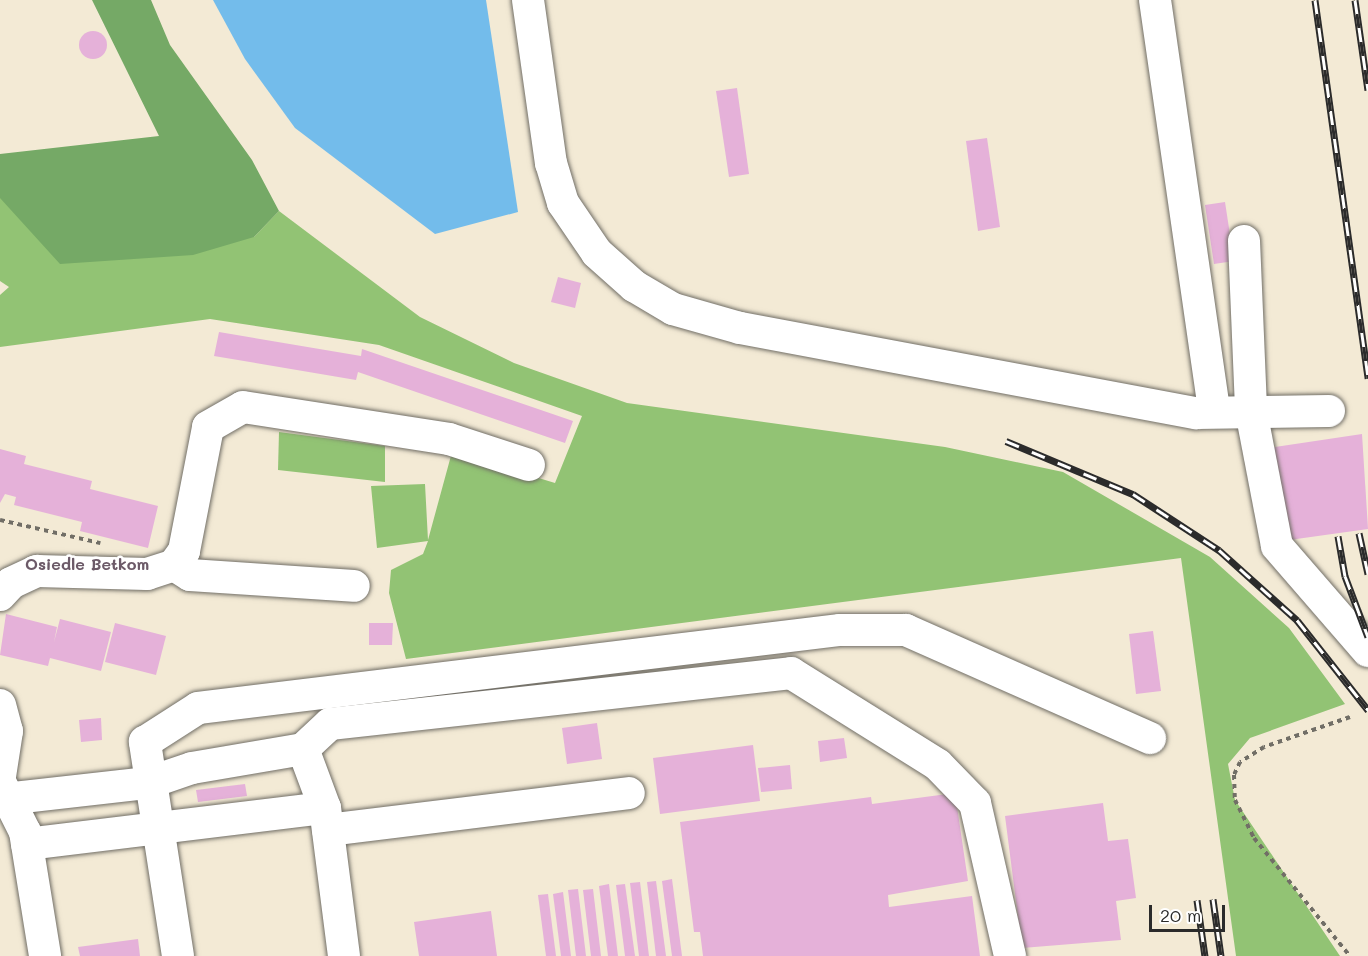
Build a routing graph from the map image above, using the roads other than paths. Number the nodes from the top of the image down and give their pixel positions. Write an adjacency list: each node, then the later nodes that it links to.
1 (528, 0): 4 (street)
2 (1155, 0): 4 (street)
3 (1244, 241): 5 (street)
4 (1214, 411): 5 (street)
5 (1251, 411): 6 (street); 11 (street)
6 (1329, 411)
7 (529, 465): 8 (street)
8 (174, 566): 9 (street); 10 (street)
9 (354, 586)
10 (0, 595)
11 (1368, 651)
12 (4, 718): 16 (street)
13 (1150, 738): 15 (street)
14 (303, 749): 15 (street); 18 (street); 24 (street)
15 (148, 783): 16 (street); 19 (street)
16 (2, 785): 20 (street)
17 (629, 793): 18 (street)
18 (326, 819): 19 (street); 23 (street)
19 (159, 831): 20 (street); 22 (street)
20 (27, 844): 21 (street)
21 (45, 956)
22 (178, 956)
23 (344, 956)
24 (1010, 956)

